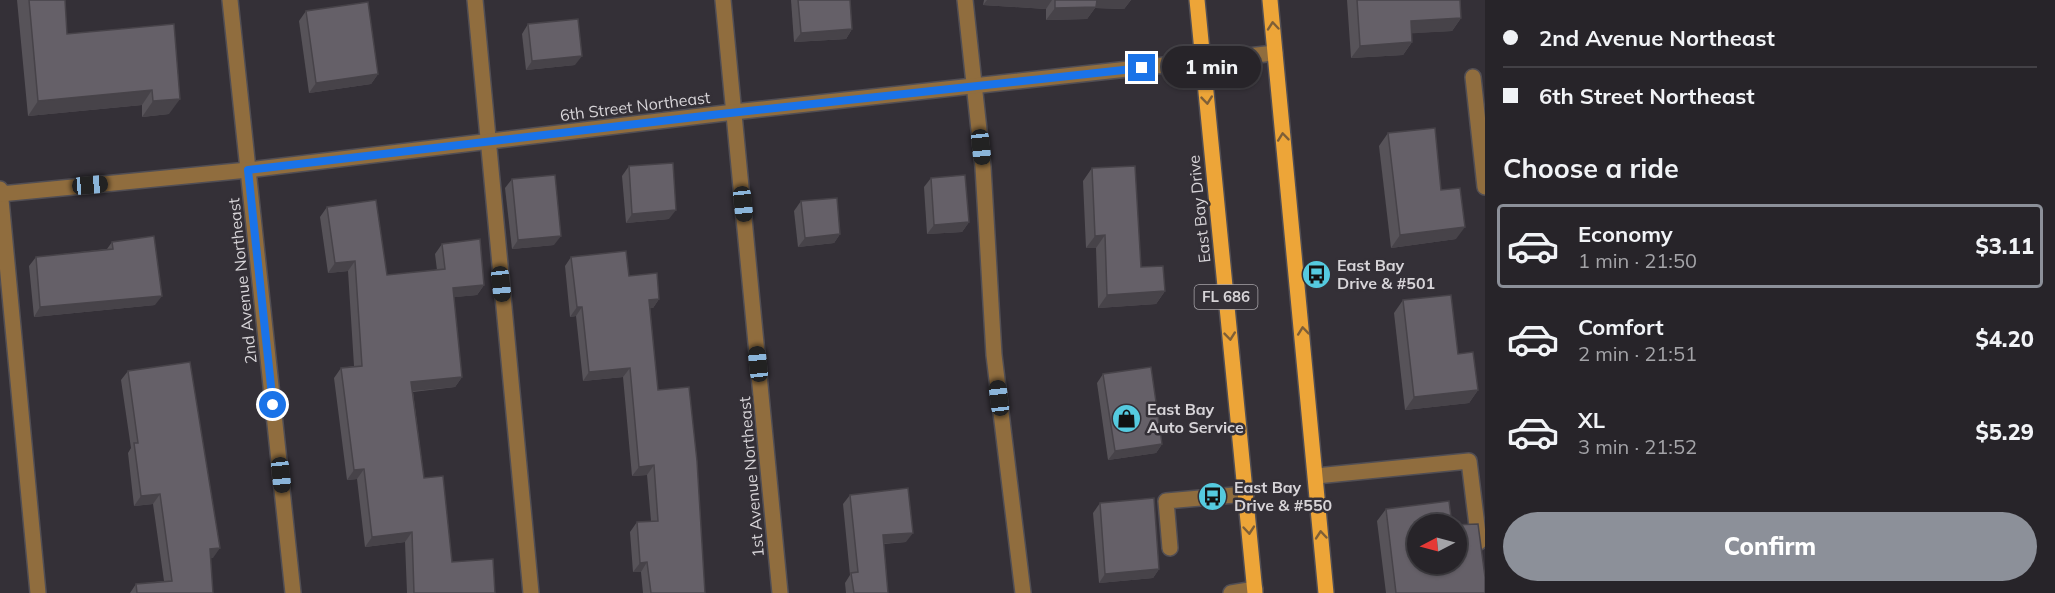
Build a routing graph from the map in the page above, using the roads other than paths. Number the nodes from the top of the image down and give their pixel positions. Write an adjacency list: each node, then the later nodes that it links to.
1 (230, 0): 13 (street, 2nd Avenue Northeast)
2 (474, 0): 12 (street)
3 (723, 0): 11 (street, 1st Avenue Northeast)
4 (965, 0): 10 (street)
5 (1197, 0): 8 (main road, East Bay Drive / FL 686)
6 (1270, 0): 7 (main road, one-way to 6)
7 (1275, 53): 8 (street, 6th Street Northeast); 19 (main road, one-way to 7)
8 (1203, 61): 10 (street, 6th Street Northeast); 20 (main road, East Bay Drive / FL 686, one-way to 20)
9 (1473, 77): 14 (street)
10 (974, 86): 11 (street, 6th Street Northeast); 28 (street)
11 (734, 112): 12 (street, 6th Street Northeast); 27 (street, 1st Avenue Northeast)
12 (488, 141): 13 (street, 6th Street Northeast); 26 (street)
13 (248, 170): 16 (street, 6th Street Northeast); 25 (street, 2nd Avenue Northeast)
14 (1485, 187)
15 (0, 189): 16 (street)
16 (0, 194): 24 (street)
17 (1485, 459): 18 (street)
18 (1469, 461): 19 (street); 22 (street)
19 (1316, 476): 30 (main road, one-way to 19)
20 (1246, 494): 21 (street); 23 (main road, East Bay Drive / FL 686, one-way to 23)
21 (1170, 548)
22 (1481, 553)
23 (1255, 591): 29 (street)
24 (38, 593)
25 (293, 593)
26 (531, 593)
27 (780, 593)
28 (1023, 593)
29 (1231, 593)
30 (1326, 593)

